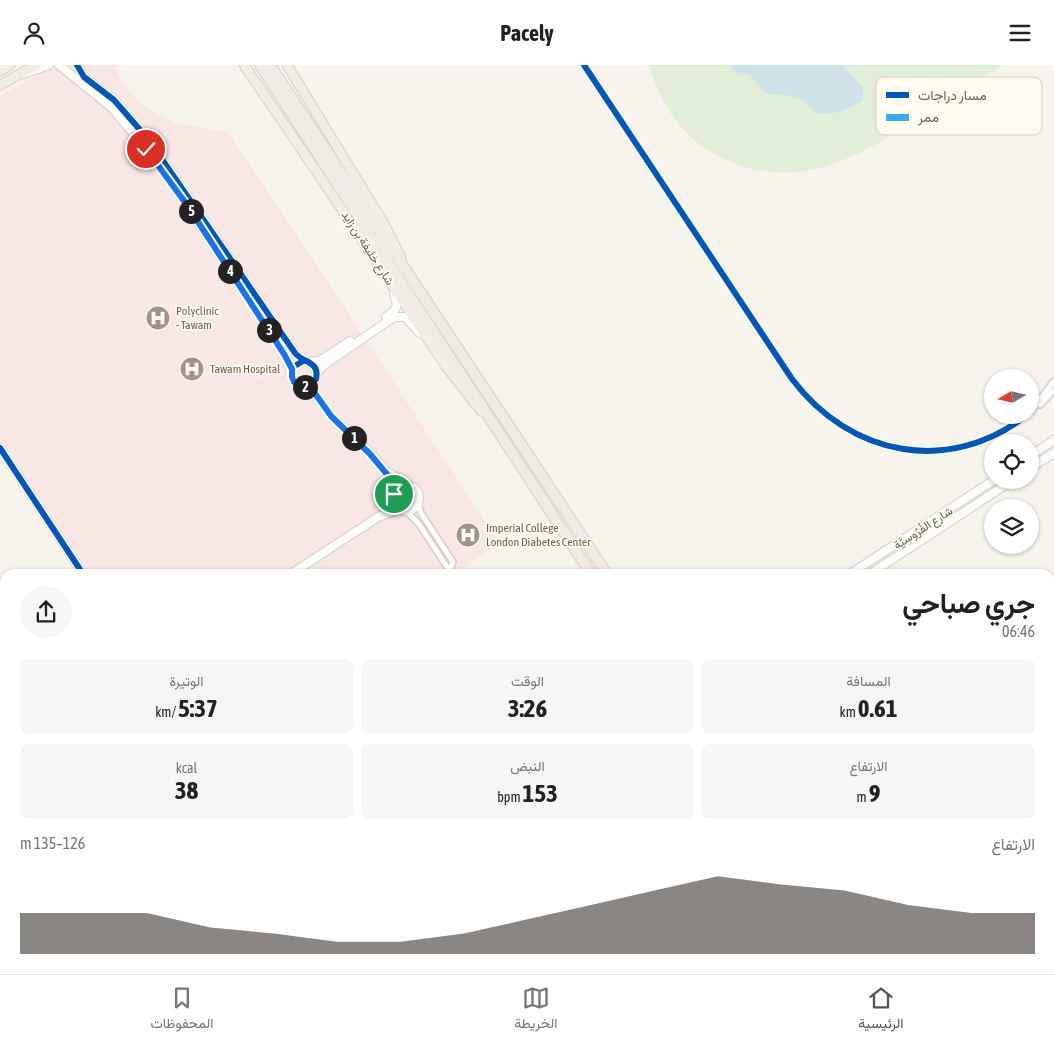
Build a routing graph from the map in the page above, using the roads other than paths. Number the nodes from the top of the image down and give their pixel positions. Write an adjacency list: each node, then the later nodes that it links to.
1 (10, 65): 11 (main road)
2 (36, 65): 12 (main road)
3 (49, 65): 12 (street)
4 (76, 65): 16 (street)
5 (244, 65): 17 (main road, شارع خليفة بن زايد)
6 (260, 65): 28 (highway, شارع خليفة بن زايد)
7 (270, 65): 15 (highway, شارع خليفة بن زايد)
8 (287, 65): 15 (main road, شارع خليفة بن زايد)
9 (584, 65): 27 (street)
10 (63, 66): 14 (street)
11 (0, 71)
12 (19, 75): 13 (main road)
13 (0, 85)
14 (226, 265): 16 (street); 20 (street)
15 (406, 272): 46 (highway, شارع خليفة بن زايد)
16 (244, 277): 19 (street)
17 (392, 285): 18 (main road, شارع خليفة بن زايد); 19 (street)
18 (428, 340): 21 (street); 28 (main road, شارع خليفة بن زايد)
19 (306, 361): 20 (street); 21 (street)
20 (292, 369): 23 (street)
21 (317, 375): 23 (street); 34 (street)
22 (1054, 381): 25 (street)
23 (304, 387): 37 (street)
24 (1054, 390): 26 (street)
25 (1039, 400)
26 (1039, 405)
27 (1014, 424)
28 (496, 428): 45 (highway, شارع خليفة بن زايد)
29 (1054, 440): 31 (street)
30 (0, 448): 43 (street)
31 (1039, 450)
32 (1054, 453): 33 (street)
33 (1039, 463)
34 (406, 485): 37 (street); 39 (street)
35 (984, 487): 38 (street, شارع الفُرُوسِيَّة)
36 (1000, 489): 42 (street, شارع الفُرُوسِيَّة)
37 (394, 496): 40 (street); 41 (street)
38 (964, 501): 42 (street); 47 (street, شارع الفُرُوسِيَّة)
39 (418, 502): 40 (street); 40 (street)
40 (403, 510): 41 (street)
41 (378, 517): 44 (street)
42 (928, 537): 48 (street, شارع الفُرُوسِيَّة)
43 (80, 569)
44 (299, 569)
45 (588, 569)
46 (604, 569)
47 (858, 569)
48 (878, 569)

